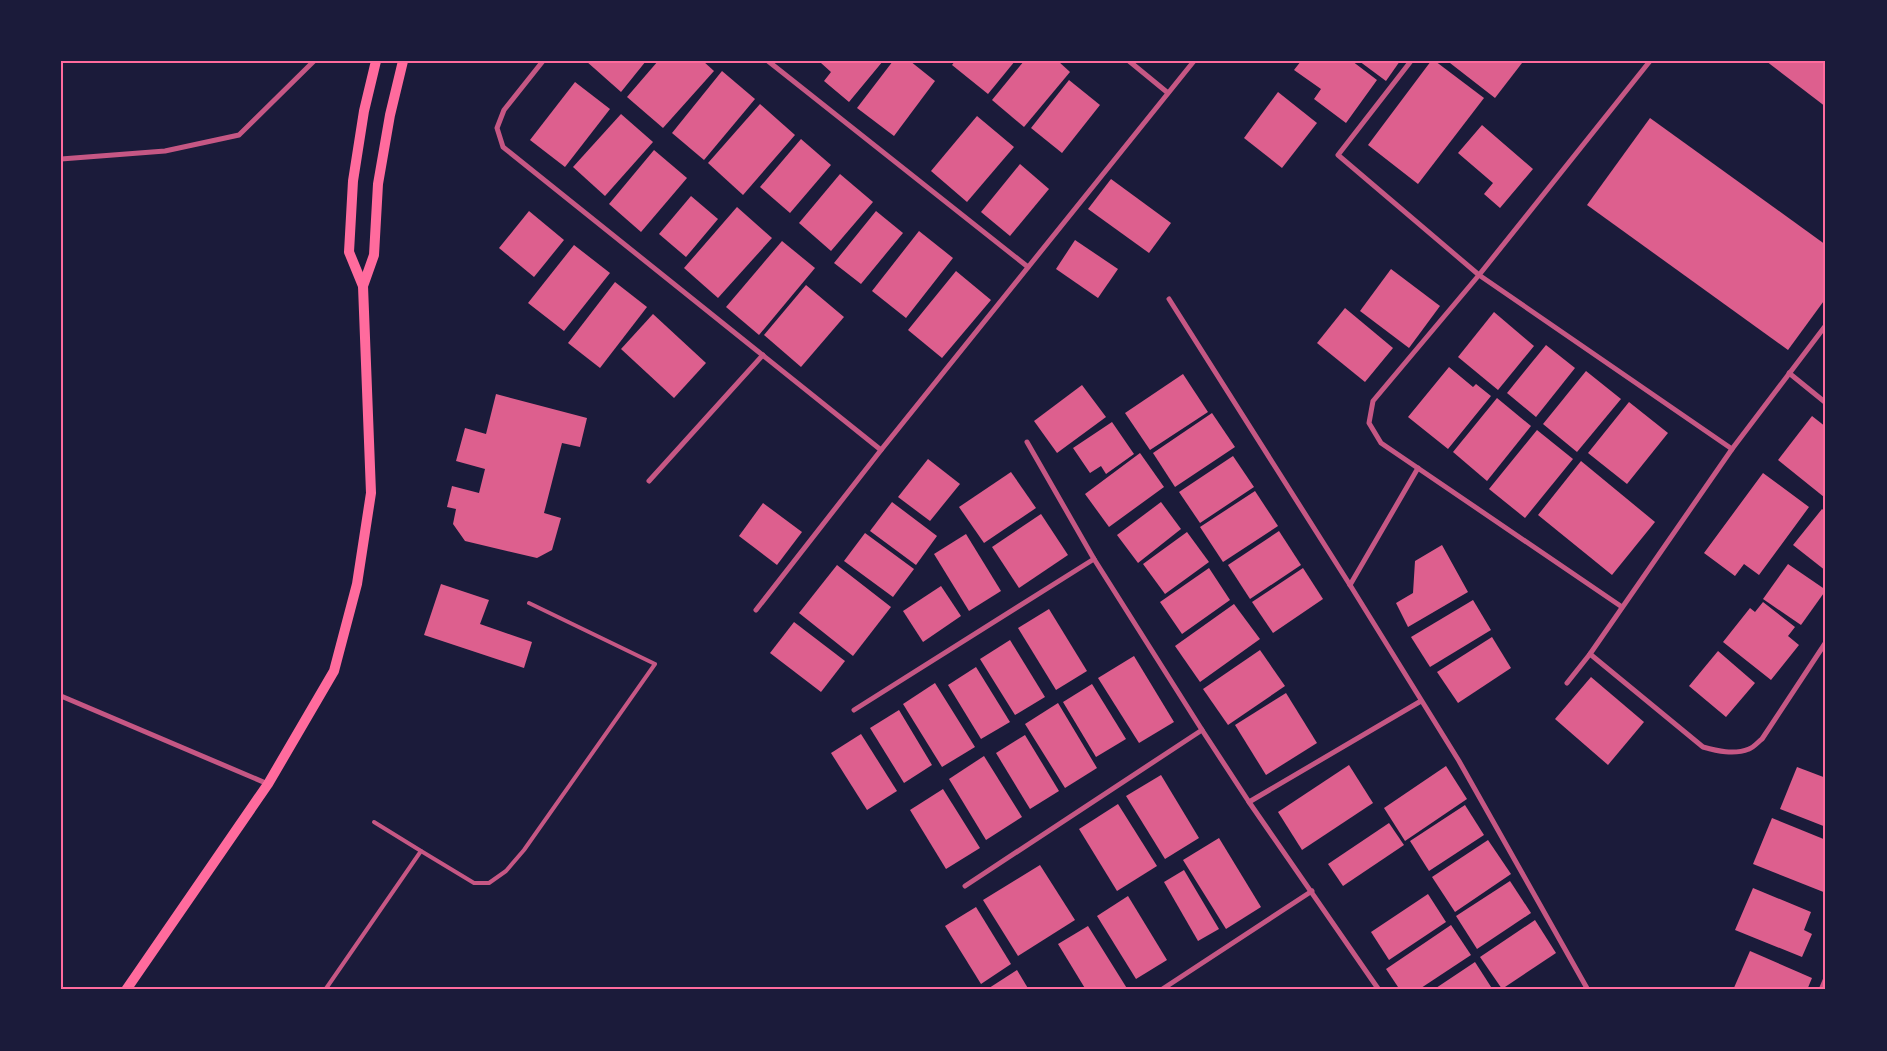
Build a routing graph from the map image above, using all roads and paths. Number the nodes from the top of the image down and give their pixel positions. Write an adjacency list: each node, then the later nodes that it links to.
1 (314, 61): 11 (street)
2 (376, 61): 14 (main road)
3 (403, 61): 14 (main road)
4 (543, 61): 17 (street)
5 (768, 61): 12 (street)
6 (1129, 61): 10 (street)
7 (1194, 61): 10 (street)
8 (1411, 61): 13 (street)
9 (1650, 61): 13 (street)
10 (1168, 93): 12 (street)
11 (61, 159)
12 (1028, 267): 21 (street)
13 (1479, 275): 22 (street); 23 (street)
14 (363, 286): 37 (main road)
15 (1169, 299): 26 (street)
16 (1826, 325): 18 (street)
17 (763, 355): 21 (street); 24 (street)
18 (1789, 372): 19 (street); 22 (street)
19 (1826, 403)
20 (1026, 442): 25 (street)
21 (881, 450): 29 (street)
22 (1732, 450): 28 (street)
23 (1418, 468): 26 (street); 28 (street)
24 (649, 481)
25 (1094, 559): 35 (street); 36 (street)
26 (1350, 585): 34 (street)
27 (529, 603): 40 (lane)
28 (1622, 607): 31 (street)
29 (756, 610)
30 (1826, 642): 31 (street)
31 (1590, 654): 32 (street)
32 (1567, 683)
33 (61, 696): 37 (street)
34 (1421, 700): 38 (street); 48 (street)
35 (854, 710)
36 (1202, 730): 38 (street); 41 (street)
37 (268, 784): 44 (main road)
38 (1249, 802): 42 (street)
39 (374, 822): 40 (lane)
40 (422, 851): 45 (lane)
41 (965, 886)
42 (1312, 891): 46 (street); 47 (street)
43 (1826, 978): 49 (street)
44 (126, 990)
45 (324, 990)
46 (1161, 990)
47 (1379, 990)
48 (1588, 990)
49 (1820, 990)

